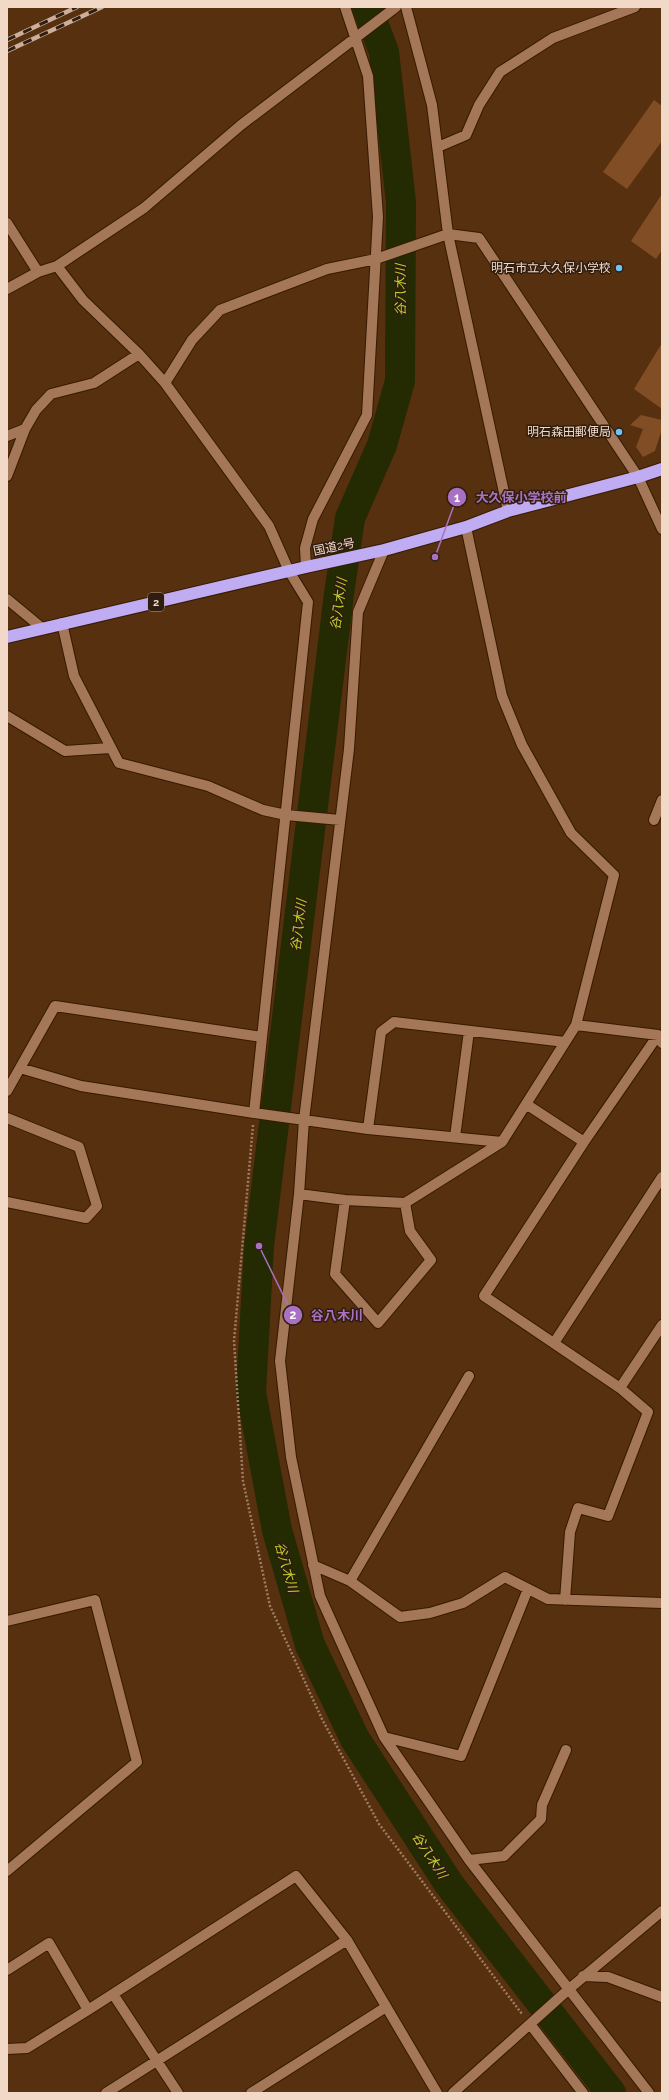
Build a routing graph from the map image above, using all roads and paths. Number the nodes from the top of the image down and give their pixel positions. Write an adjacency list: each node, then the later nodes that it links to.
1 (345, 7): 5 (street)
2 (406, 7): 6 (street)
3 (635, 7): 6 (street)
4 (392, 10): 5 (street)
5 (358, 35): 9 (street); 10 (street)
6 (438, 147): 8 (street)
7 (7, 223): 11 (street)
8 (448, 234): 9 (street); 19 (street); 20 (street)
9 (376, 259): 14 (street); 24 (street)
10 (57, 266): 11 (street); 13 (street)
11 (38, 272): 12 (street)
12 (7, 289)
13 (139, 354): 14 (street); 15 (street)
14 (165, 383): 25 (street)
15 (25, 429): 16 (street); 18 (street)
16 (7, 436)
17 (662, 468): 19 (highway, 国道2号 / 2)
18 (7, 476)
19 (638, 477): 20 (highway, 国道2号 / 2); 22 (street)
20 (508, 511): 21 (highway, 国道2号 / 2)
21 (466, 527): 23 (highway, 国道2号 / 2); 36 (street)
22 (662, 529)
23 (384, 550): 24 (highway, 国道2号 / 2); 34 (street)
24 (306, 566): 25 (highway, 国道2号 / 2)
25 (289, 571): 27 (highway, 国道2号 / 2); 33 (street)
26 (7, 599): 28 (street)
27 (62, 623): 28 (highway, 国道2号 / 2); 31 (street)
28 (42, 628): 29 (highway, 国道2号 / 2)
29 (7, 637)
30 (7, 716): 31 (street)
31 (110, 748): 33 (street)
32 (662, 800): 35 (street)
33 (286, 815): 34 (street); 38 (street)
34 (340, 820): 46 (street)
35 (654, 820)
36 (576, 1025): 39 (street); 40 (street)
37 (469, 1031): 40 (street); 47 (street); 48 (street)
38 (262, 1036): 41 (street); 44 (street)
39 (660, 1039): 50 (street)
40 (565, 1042): 43 (street)
41 (20, 1068): 42 (street); 44 (street)
42 (7, 1091)
43 (526, 1104): 49 (street); 50 (street)
44 (254, 1113): 46 (street)
45 (7, 1118): 54 (street)
46 (304, 1120): 47 (street); 52 (street)
47 (368, 1129): 48 (street)
48 (455, 1137): 49 (street)
49 (502, 1142): 55 (street)
50 (584, 1142): 57 (street)
51 (662, 1177): 57 (street)
52 (299, 1194): 53 (street); 60 (street)
53 (345, 1200): 55 (street); 55 (street)
54 (7, 1202)
55 (405, 1204)
56 (662, 1325): 59 (street)
57 (554, 1343): 59 (street)
58 (469, 1376): 61 (street)
59 (620, 1388): 63 (street)
60 (313, 1565): 61 (street); 66 (street)
61 (350, 1581): 62 (street)
62 (528, 1589): 63 (street); 66 (street)
63 (565, 1600): 64 (street)
64 (662, 1603)
65 (7, 1621): 69 (street)
66 (384, 1736): 68 (street)
67 (566, 1750): 68 (street)
68 (469, 1860): 74 (street)
69 (7, 1871)
70 (662, 1911): 73 (street)
71 (347, 1940): 75 (street); 77 (street); 81 (street)
72 (7, 1970): 78 (street)
73 (583, 1976): 74 (street); 76 (street)
74 (569, 1989): 79 (street); 88 (street)
75 (113, 1994): 78 (street); 81 (street)
76 (662, 1997)
77 (386, 2007): 84 (street); 85 (street)
78 (88, 2010): 80 (street)
79 (530, 2024): 86 (street); 87 (street)
80 (7, 2049)
81 (157, 2061): 82 (street); 83 (street)
82 (106, 2093)
83 (178, 2093)
84 (251, 2093)
85 (437, 2093)
86 (453, 2093)
87 (583, 2093)
88 (649, 2093)

